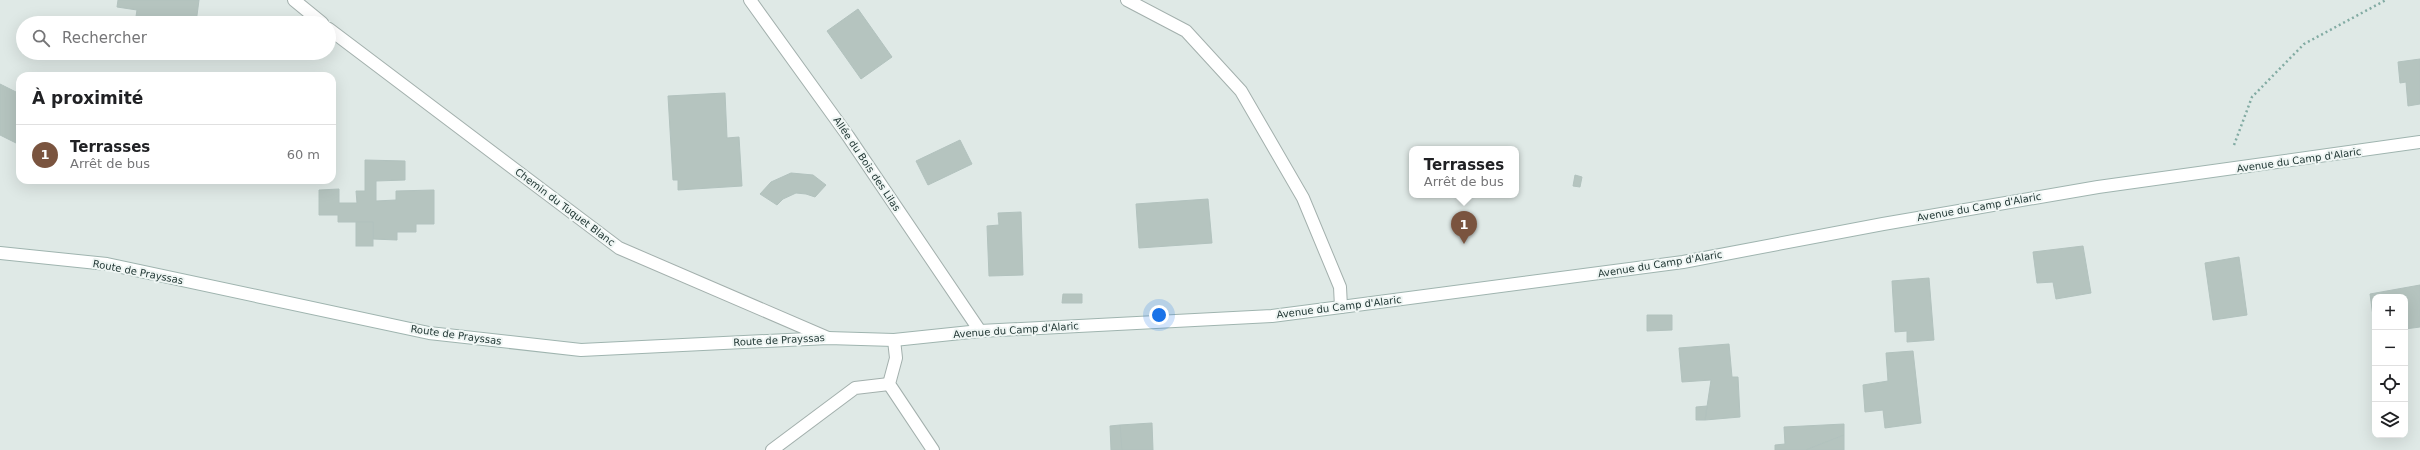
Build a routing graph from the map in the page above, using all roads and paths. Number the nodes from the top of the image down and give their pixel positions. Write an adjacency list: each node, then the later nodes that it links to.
1 (294, 0): 5 (main road)
2 (750, 0): 11 (main road, Allée du Bois des Lilas)
3 (1127, 0): 10 (main road)
4 (2386, 0): 8 (path)
5 (313, 16)
6 (336, 34): 12 (main road, Chemin du Tuquet Blanc)
7 (2420, 142): 8 (main road, Avenue du Camp d'Alaric)
8 (2224, 171): 10 (main road, Avenue du Camp d'Alaric)
9 (0, 253): 12 (main road, Route de Prayssas)
10 (1341, 307): 11 (main road, Avenue du Camp d'Alaric)
11 (980, 331): 13 (main road, Avenue du Camp d'Alaric)
12 (828, 338): 13 (main road, Route de Prayssas)
13 (894, 340): 14 (main road)
14 (889, 384): 15 (main road); 16 (main road)
15 (772, 450)
16 (933, 450)

